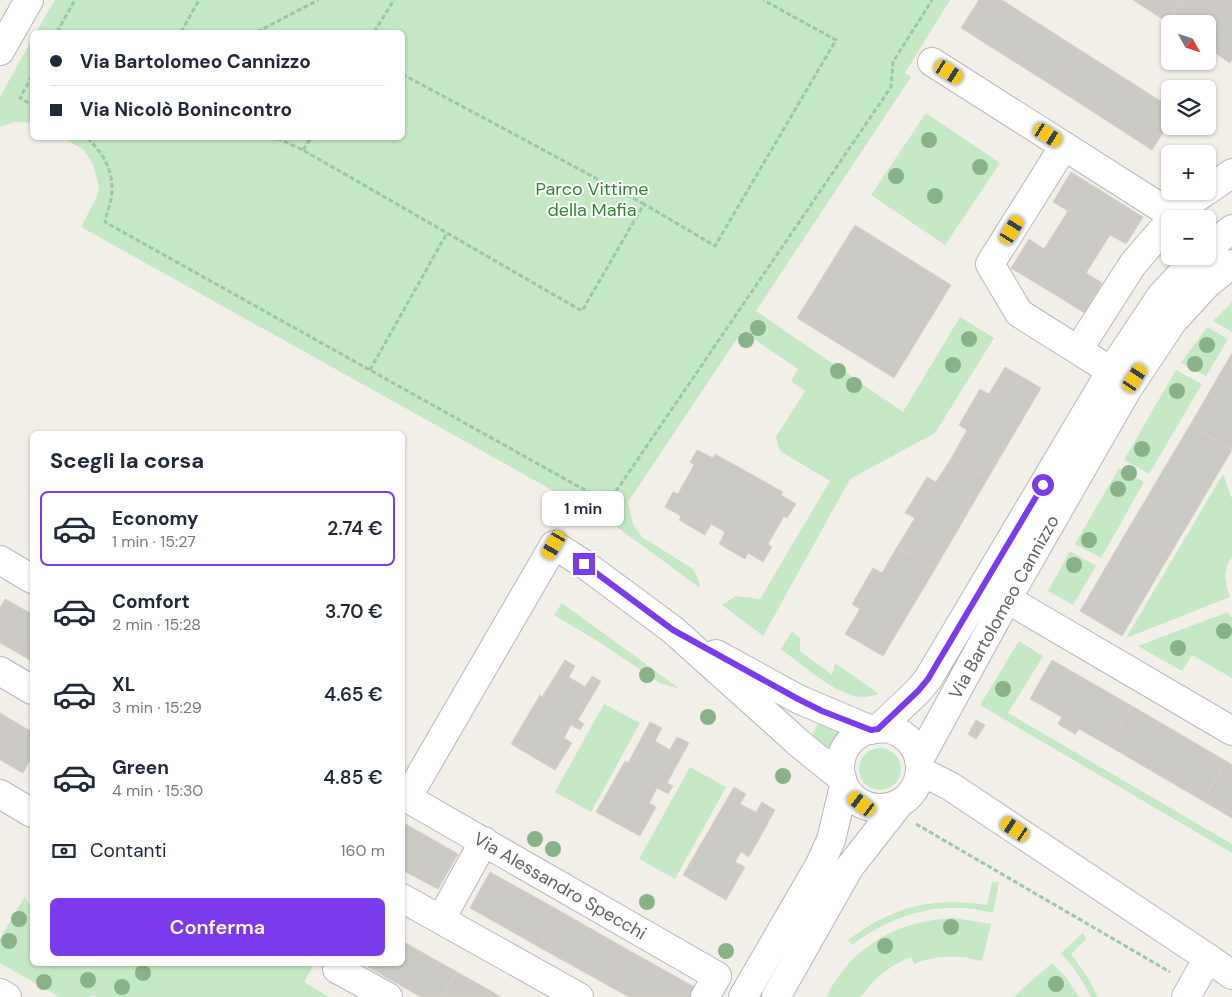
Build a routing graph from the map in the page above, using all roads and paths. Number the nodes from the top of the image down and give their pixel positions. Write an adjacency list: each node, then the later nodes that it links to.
1 (29, 0): 12 (street)
2 (75, 0): 8 (path)
3 (199, 0): 9 (path)
4 (318, 0): 10 (path)
5 (394, 0): 11 (path)
6 (763, 0): 23 (path)
7 (932, 0): 33 (path)
8 (58, 30)
9 (182, 30)
10 (261, 30)
11 (375, 30)
12 (0, 51)
13 (932, 62): 20 (street)
14 (405, 76): 23 (path)
15 (30, 80): 16 (path)
16 (30, 104)
17 (89, 140): 33 (path)
18 (281, 140): 21 (path)
19 (310, 140): 21 (path)
20 (1064, 146): 25 (street); 32 (street)
21 (303, 150): 28 (path)
22 (1221, 182): 24 (street)
23 (644, 204): 28 (path)
24 (1184, 210)
25 (1161, 212)
26 (1232, 229): 29 (street)
27 (1161, 232): 32 (street)
28 (447, 233): 33 (path)
29 (1216, 242)
30 (1232, 264): 37 (street, Via Bartolomeo Cannizzo)
31 (1190, 265): 34 (street, Via Bartolomeo Cannizzo)
32 (1078, 350): 34 (street)
33 (370, 370)
34 (1111, 371): 41 (street, Via Bartolomeo Cannizzo)
35 (0, 560): 36 (street)
36 (30, 578)
37 (1007, 599): 42 (street); 43 (street, Via Bartolomeo Cannizzo)
38 (673, 630): 41 (street); 44 (street); 45 (street)
39 (0, 671): 40 (street)
40 (30, 689)
41 (874, 729): 43 (street); 44 (street)
42 (1232, 731)
43 (920, 765): 47 (street); 53 (street)
44 (843, 782): 47 (street); 62 (street)
45 (405, 797): 50 (street, Via Alessandro Specchi)
46 (2, 799): 48 (street)
47 (899, 804): 63 (street)
48 (30, 812)
49 (909, 829): 57 (path)
50 (484, 841): 52 (street); 56 (street, Via Alessandro Specchi)
51 (405, 900): 52 (street)
52 (440, 919): 61 (street)
53 (1208, 958): 55 (street); 57 (street)
54 (340, 966): 60 (street)
55 (1232, 975)
56 (711, 987)
57 (1189, 991)
58 (0, 993): 59 (street)
59 (6, 997)
60 (388, 997)
61 (580, 997)
62 (743, 997)
63 (776, 997)

